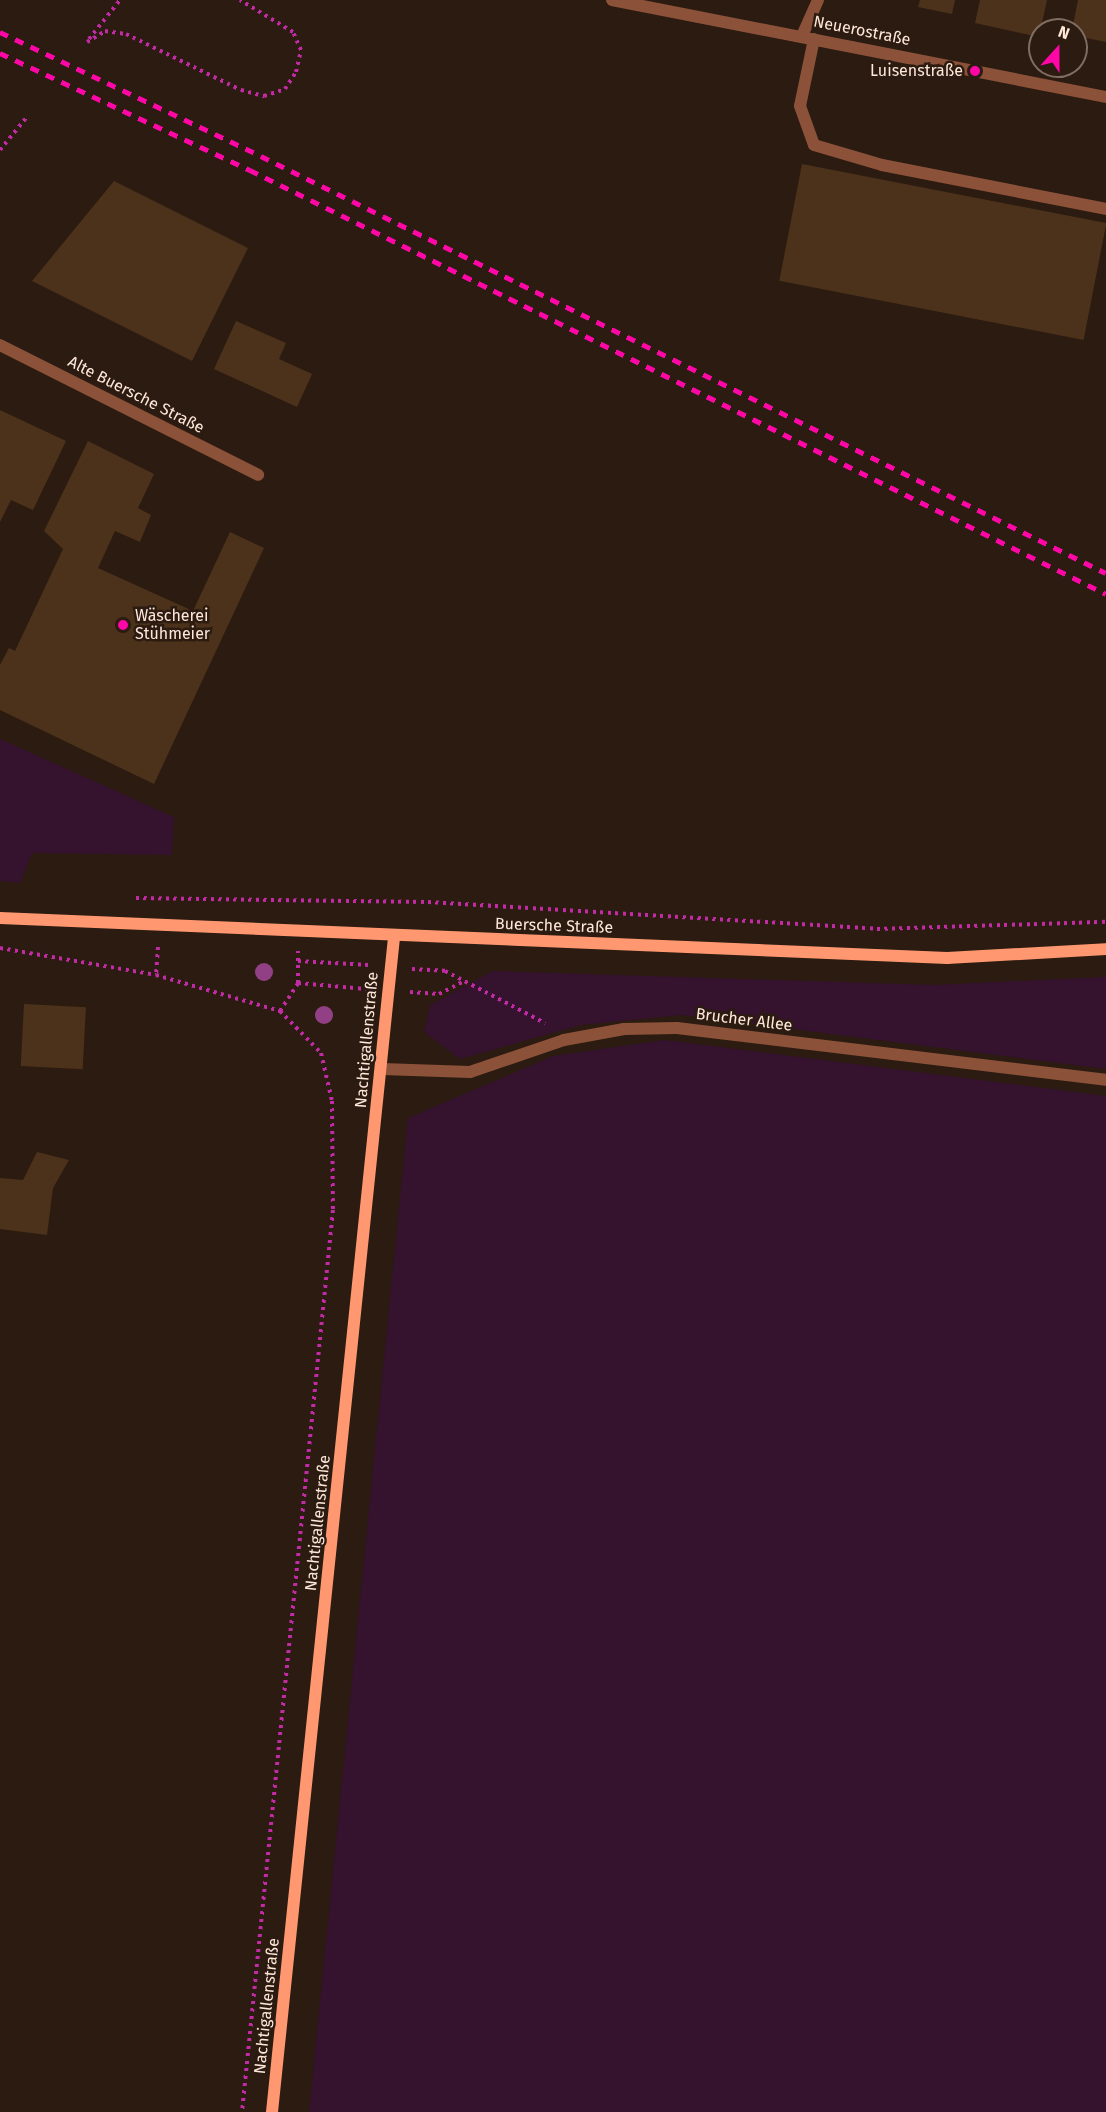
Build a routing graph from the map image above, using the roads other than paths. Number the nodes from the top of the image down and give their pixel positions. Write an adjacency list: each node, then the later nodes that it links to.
1 (612, 0): 3 (street, Neuerostraße)
2 (818, 0): 3 (street)
3 (808, 37): 4 (street, Neuerostraße); 5 (street)
4 (1106, 97)
5 (1106, 209)
6 (0, 345): 7 (street, Alte Buersche Straße)
7 (258, 475)
8 (0, 918): 9 (main road, Buersche Straße)
9 (394, 937): 10 (main road, Buersche Straße); 11 (main road, Nachtigallenstraße)
10 (1106, 949)
11 (382, 1069): 12 (street, Brucher Allee); 13 (main road, Nachtigallenstraße)
12 (1106, 1080)
13 (272, 2112)

